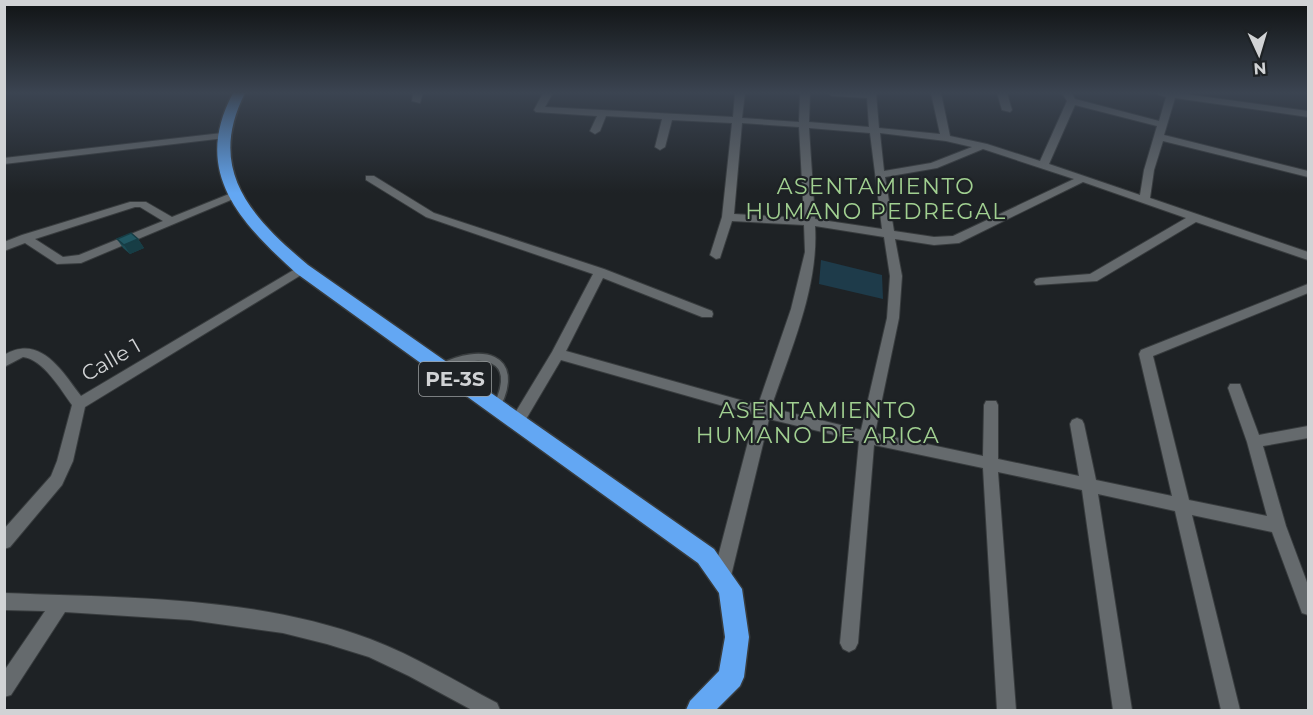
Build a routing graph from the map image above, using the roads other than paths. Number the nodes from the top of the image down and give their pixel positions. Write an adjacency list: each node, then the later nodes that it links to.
1 (225, 126): 13 (highway, PE-3S)
2 (598, 126): 12 (street)
3 (666, 126): 17 (street)
4 (735, 126): 26 (street)
5 (804, 126): 29 (street)
6 (823, 126): 11 (street)
7 (875, 126): 11 (street)
8 (943, 126): 15 (street)
9 (1058, 126): 19 (street)
10 (1163, 126): 14 (street)
11 (875, 130): 15 (street); 21 (street)
12 (596, 131)
13 (222, 136): 18 (street); 24 (highway, PE-3S)
14 (1159, 137): 20 (street); 25 (street)
15 (946, 138): 16 (street)
16 (983, 146): 19 (street); 21 (street)
17 (660, 147)
18 (4, 161)
19 (1043, 165): 23 (street)
20 (1308, 174)
21 (879, 175): 30 (street)
22 (370, 178): 36 (street)
23 (1084, 178): 25 (street); 30 (street)
24 (234, 195): 28 (street); 35 (highway, PE-3S)
25 (1145, 198): 27 (street)
26 (728, 217): 29 (street); 33 (street)
27 (1196, 217): 34 (street); 37 (street)
28 (170, 220): 31 (street); 31 (street)
29 (811, 222): 30 (street); 47 (street)
30 (888, 232): 51 (street)
31 (26, 238): 32 (street)
32 (4, 247)
33 (716, 255)
34 (1308, 256)
35 (302, 269): 42 (highway, PE-3S); 44 (street, Calle 1)
36 (600, 272): 39 (street); 40 (street)
37 (1040, 282)
38 (1308, 288): 55 (street)
39 (707, 314)
40 (558, 354): 47 (street); 48 (street)
41 (4, 362): 44 (street)
42 (440, 368): 46 (highway, PE-3S); 46 (lane)
43 (1235, 388): 52 (street)
44 (79, 404): 57 (street, Calle 1)
45 (991, 405): 53 (street)
46 (496, 408): 48 (highway, PE-3S)
47 (763, 411): 51 (street); 58 (street)
48 (517, 422): 58 (highway, PE-3S)
49 (1077, 424): 54 (street)
50 (1308, 432): 52 (street)
51 (867, 437): 53 (street); 62 (street)
52 (1254, 442): 56 (street)
53 (990, 464): 54 (street); 66 (street)
54 (1089, 486): 55 (street); 67 (street)
55 (1181, 506): 56 (street); 68 (street)
56 (1278, 526): 61 (street)
57 (4, 542)
58 (723, 576): 65 (highway, PE-3S)
59 (4, 601): 60 (street)
60 (60, 604): 63 (street); 64 (street)
61 (1308, 607)
62 (849, 643)
63 (4, 688)
64 (490, 711)
65 (699, 711)
66 (1006, 711)
67 (1122, 711)
68 (1231, 711)

